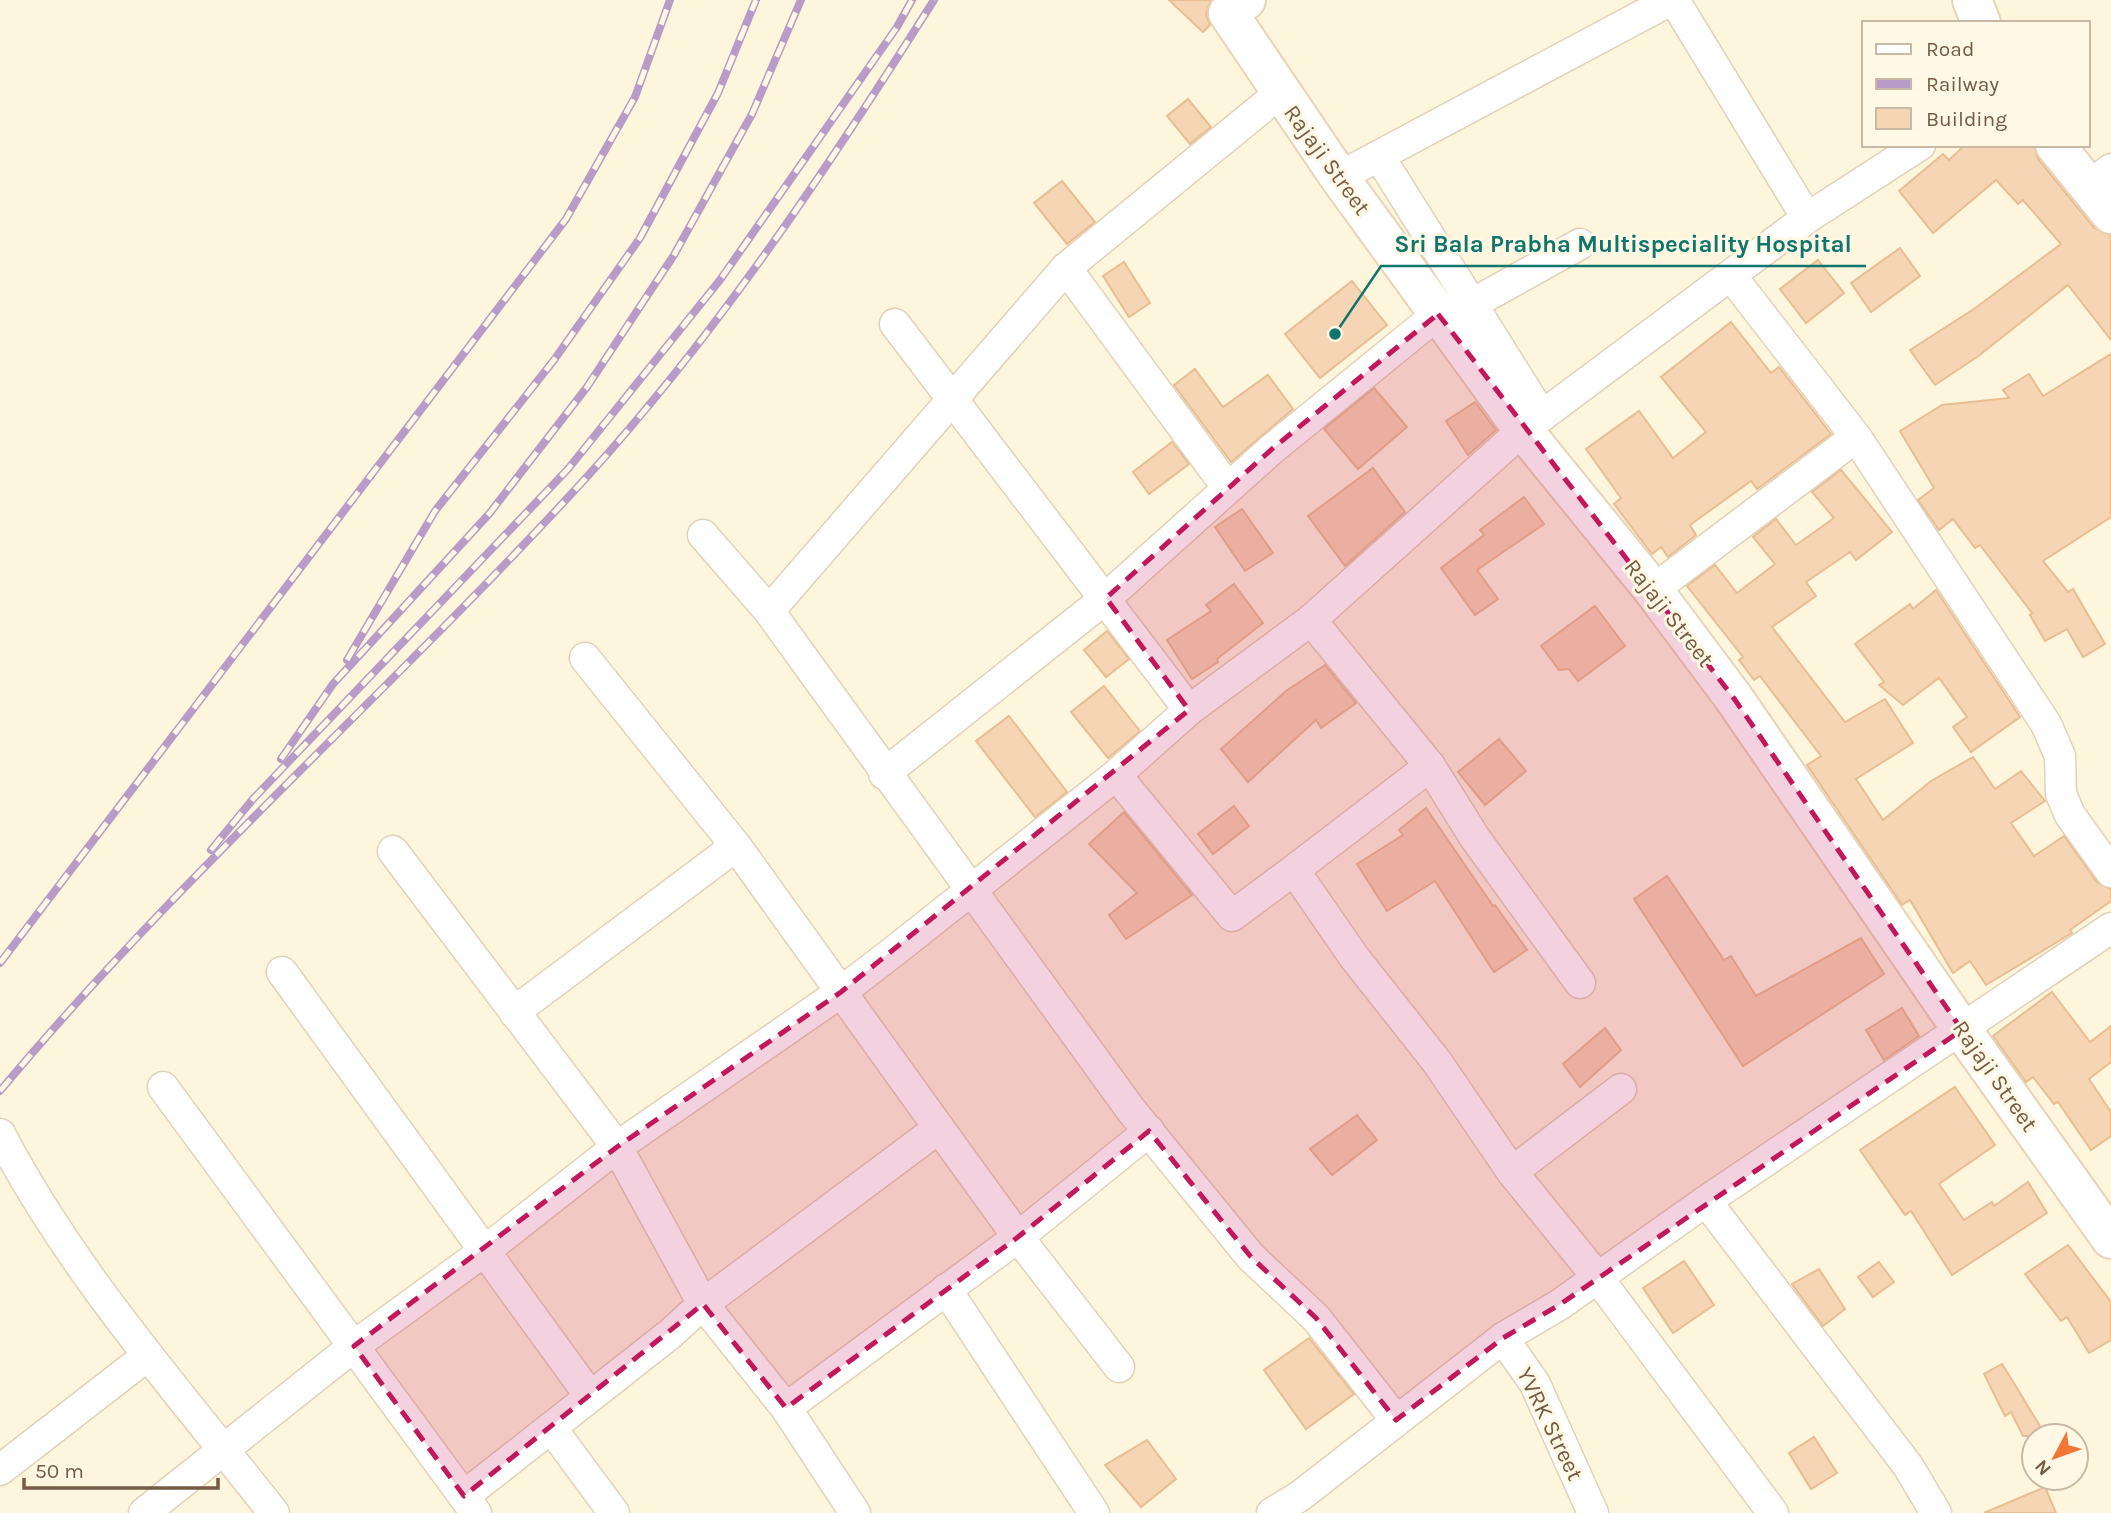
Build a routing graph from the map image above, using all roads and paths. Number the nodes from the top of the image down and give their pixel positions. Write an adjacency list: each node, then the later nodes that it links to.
1 (1246, 0): 5 (street, Rajaji Street)
2 (1672, 0): 8 (street); 11 (street)
3 (1972, 0): 4 (street)
4 (1980, 21)
5 (1280, 93): 9 (street, Rajaji Street); 13 (street)
6 (1917, 147): 11 (street)
7 (2057, 147): 10 (street)
8 (1379, 156): 9 (street); 15 (street)
9 (1339, 177): 15 (street, Rajaji Street)
10 (2104, 190)
11 (1807, 218): 14 (street)
12 (1580, 244): 15 (street)
13 (1066, 268): 17 (street); 20 (street)
14 (1732, 277): 18 (street); 19 (street)
15 (1455, 309): 18 (street, Rajaji Street); 20 (street)
16 (895, 324): 17 (street)
17 (954, 400): 23 (street); 24 (street)
18 (1533, 423): 22 (street, Rajaji Street); 25 (street)
19 (1856, 437): 22 (street); 34 (street)
20 (1227, 488): 23 (street)
21 (703, 535): 24 (street)
22 (1653, 590): 41 (street, Rajaji Street)
23 (1106, 598): 27 (street); 29 (street)
24 (769, 611): 29 (street)
25 (1311, 620): 27 (street); 28 (street)
26 (585, 658): 31 (street)
27 (1189, 710): 30 (street)
28 (1430, 766): 33 (street); 38 (street)
29 (884, 774): 35 (street)
30 (1116, 775): 33 (street); 35 (street)
31 (736, 845): 39 (street); 40 (street)
32 (393, 851): 40 (street)
33 (1294, 870): 48 (street)
34 (2111, 872)
35 (972, 890): 39 (street); 45 (street)
36 (2111, 928): 41 (street)
37 (282, 972): 52 (street)
38 (1580, 983)
39 (841, 992): 44 (street); 47 (street)
40 (514, 1012): 47 (street)
41 (1962, 1030): 49 (street); 51 (street, Rajaji Street)
42 (163, 1087): 57 (street)
43 (1621, 1089): 48 (street)
44 (939, 1128): 50 (street); 55 (street)
45 (1149, 1131): 50 (street); 62 (street)
46 (0, 1134): 58 (street)
47 (617, 1147): 52 (street); 55 (street)
48 (1512, 1172): 53 (street)
49 (1706, 1201): 53 (street); 76 (street)
50 (1018, 1237): 54 (street); 59 (street)
51 (2111, 1239)
52 (486, 1250): 57 (street); 60 (street)
53 (1598, 1278): 56 (street); 75 (street)
54 (946, 1289): 61 (street); 72 (street)
55 (703, 1304): 60 (street); 61 (street)
56 (1503, 1338): 62 (street); 74 (street, YVRK Street)
57 (355, 1346): 64 (street); 67 (street)
58 (147, 1356): 64 (street); 65 (street)
59 (1119, 1367)
60 (590, 1396): 63 (street)
61 (786, 1408): 71 (street)
62 (1396, 1420): 66 (street)
63 (552, 1429): 67 (street); 70 (street)
64 (223, 1449): 68 (street); 69 (street)
65 (0, 1470)
66 (1306, 1504): 73 (street)
67 (470, 1505)
68 (144, 1513)
69 (274, 1513)
70 (614, 1513)
71 (856, 1513)
72 (1094, 1513)
73 (1272, 1513)
74 (1592, 1513)
75 (1773, 1513)
76 (1936, 1513)

